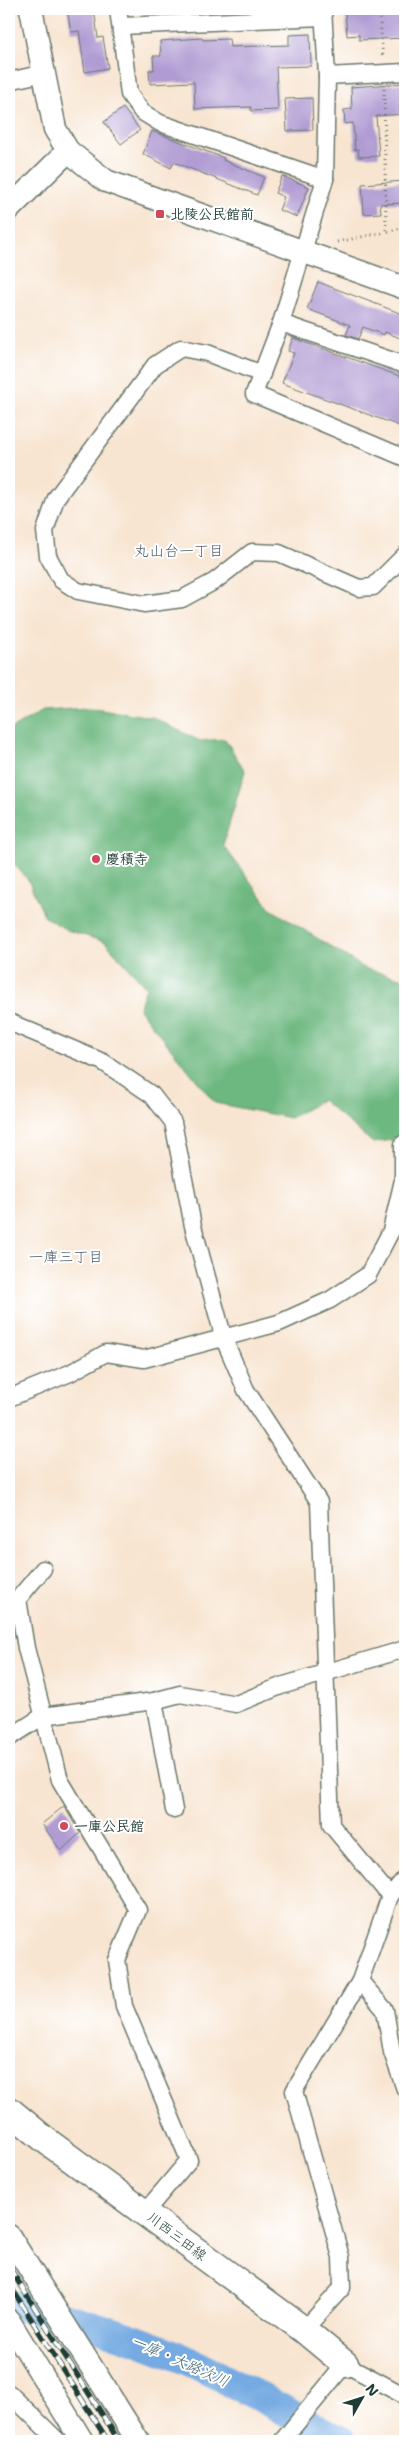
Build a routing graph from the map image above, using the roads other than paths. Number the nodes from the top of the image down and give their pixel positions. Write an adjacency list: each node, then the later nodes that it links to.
1 (31, 9): 6 (street)
2 (118, 9): 4 (street)
3 (323, 13): 4 (street); 7 (street)
4 (122, 26): 10 (street)
5 (405, 72): 7 (street)
6 (44, 73): 8 (street); 9 (street)
7 (326, 76): 10 (street)
8 (9, 81)
9 (68, 151): 11 (street); 12 (street)
10 (325, 179): 12 (street)
11 (9, 209)
12 (302, 250): 13 (street); 14 (street)
13 (405, 288)
14 (281, 322): 15 (street); 16 (street)
15 (405, 365)
16 (262, 374): 17 (street); 18 (street)
17 (405, 458)
18 (405, 555)
19 (9, 1022): 21 (street)
20 (404, 1144): 21 (street)
21 (224, 1339): 22 (street); 25 (street)
22 (9, 1398)
23 (43, 1569): 27 (street)
24 (405, 1650): 25 (street)
25 (325, 1672): 26 (street); 31 (street)
26 (154, 1701): 27 (street); 29 (street)
27 (43, 1716): 28 (street); 35 (street)
28 (9, 1738)
29 (174, 1810)
30 (405, 1878): 31 (street)
31 (390, 1896): 32 (street)
32 (360, 1981): 33 (street); 38 (street)
33 (405, 2089)
34 (9, 2110): 35 (main road, 川西三田線)
35 (144, 2212): 38 (main road, 川西三田線)
36 (9, 2237): 42 (street)
37 (9, 2321): 44 (street)
38 (304, 2330): 39 (main road, 川西三田線)
39 (338, 2372): 41 (street); 45 (street)
40 (9, 2393): 43 (street)
41 (405, 2396)
42 (132, 2432)
43 (58, 2441)
44 (82, 2441)
45 (282, 2441)

